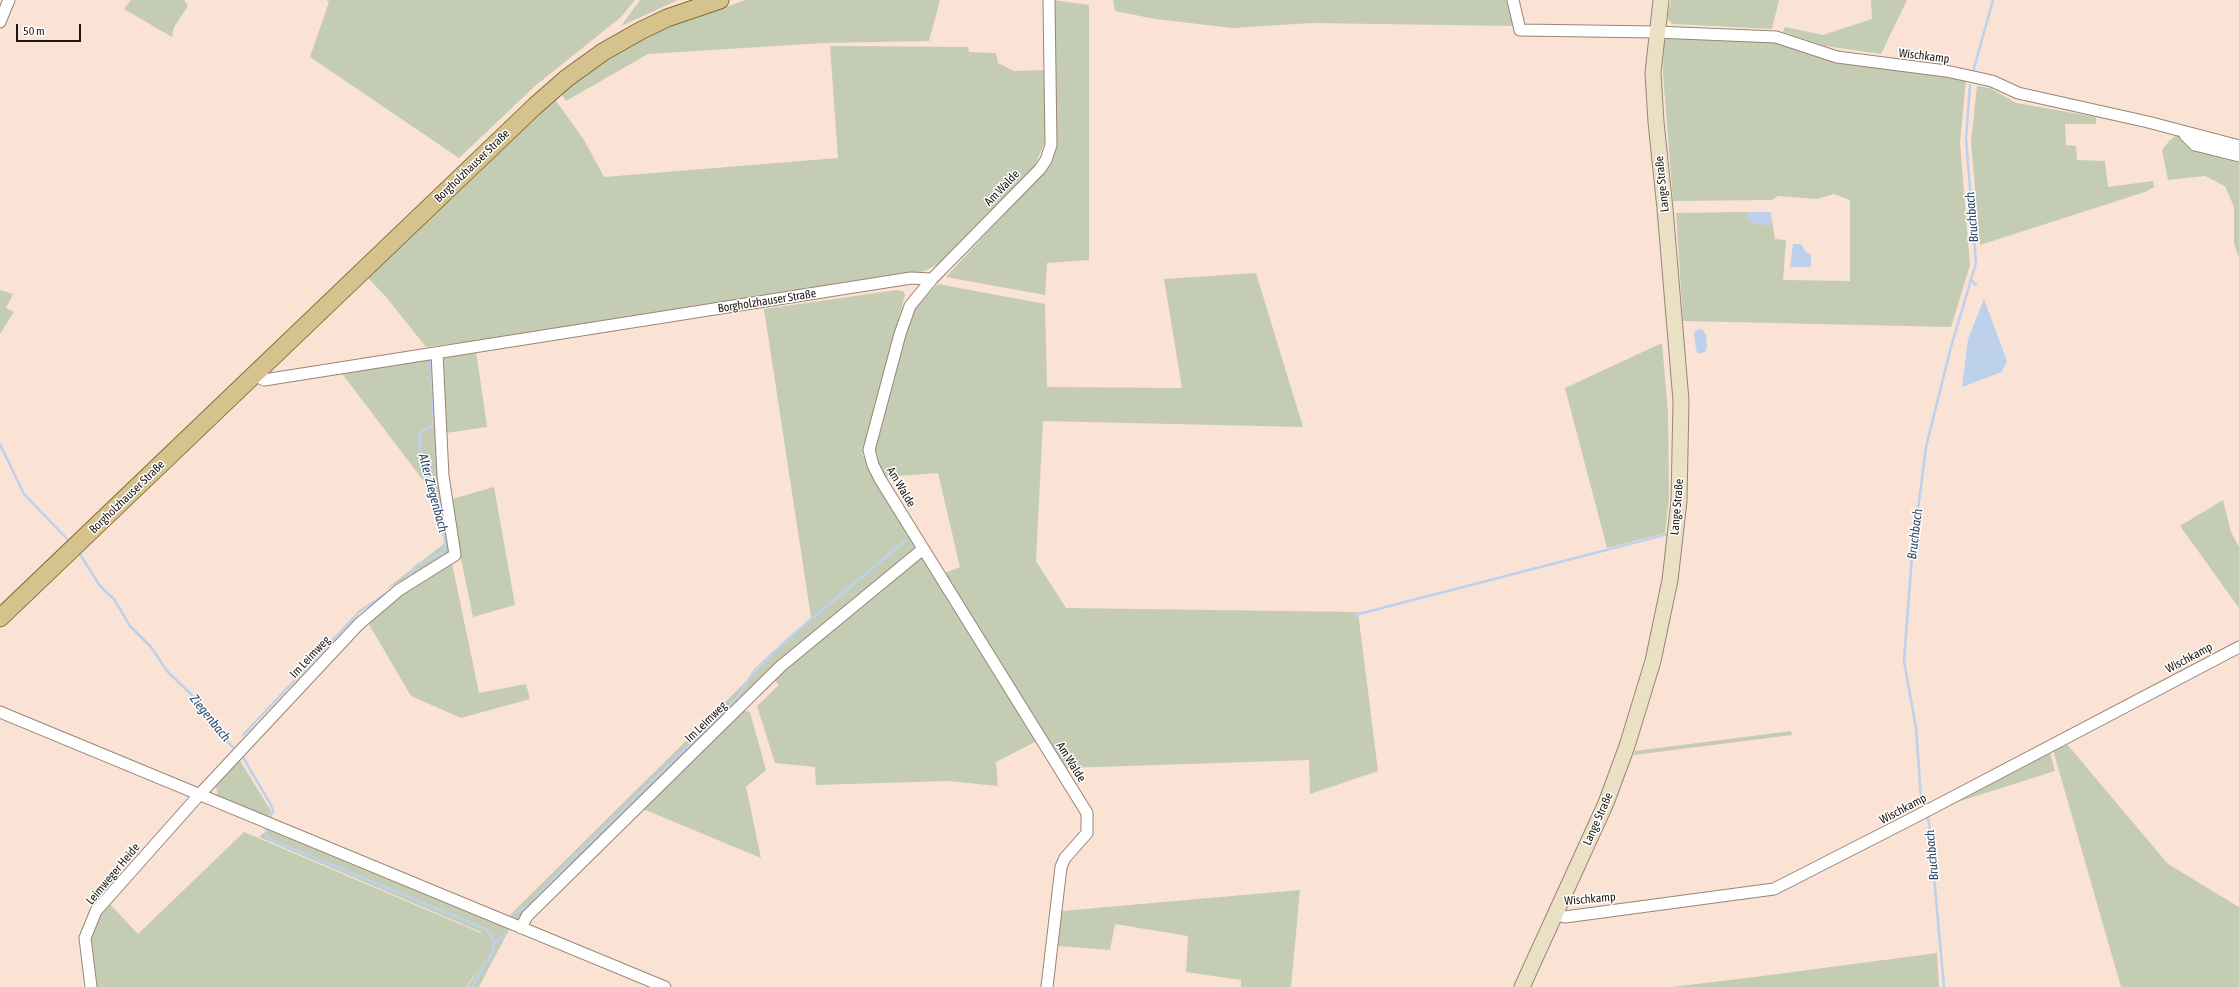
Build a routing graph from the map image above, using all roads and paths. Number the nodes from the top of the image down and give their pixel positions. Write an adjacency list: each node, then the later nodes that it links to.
1 (9, 0): 6 (street)
2 (720, 0): 13 (main road, Borgholzhauser Straße)
3 (1048, 0): 11 (street, Am Walde)
4 (1513, 0): 7 (street, Wischkamp)
5 (1661, 0): 7 (street, Lange Straße)
6 (0, 22)
7 (1656, 32): 8 (street, Wischkamp); 19 (street, Lange Straße)
8 (2185, 132): 9 (street, Wischkamp); 10 (street)
9 (2239, 146)
10 (2239, 156)
11 (932, 279): 12 (street, Borgholzhauser Straße); 14 (street, Am Walde)
12 (437, 353): 13 (street, Borgholzhauser Straße); 18 (street, Im Leimweg)
13 (254, 375): 15 (main road, Borgholzhauser Straße)
14 (923, 549): 20 (street, Im Leimweg); 23 (street, Am Walde)
15 (0, 618)
16 (2239, 647): 19 (street, Wischkamp)
17 (0, 712): 18 (street)
18 (200, 794): 20 (street); 21 (street, Leimweger Heide)
19 (1554, 914): 24 (street, Lange Straße)
20 (521, 928): 22 (street)
21 (91, 987)
22 (665, 987)
23 (1047, 987)
24 (1522, 987)

